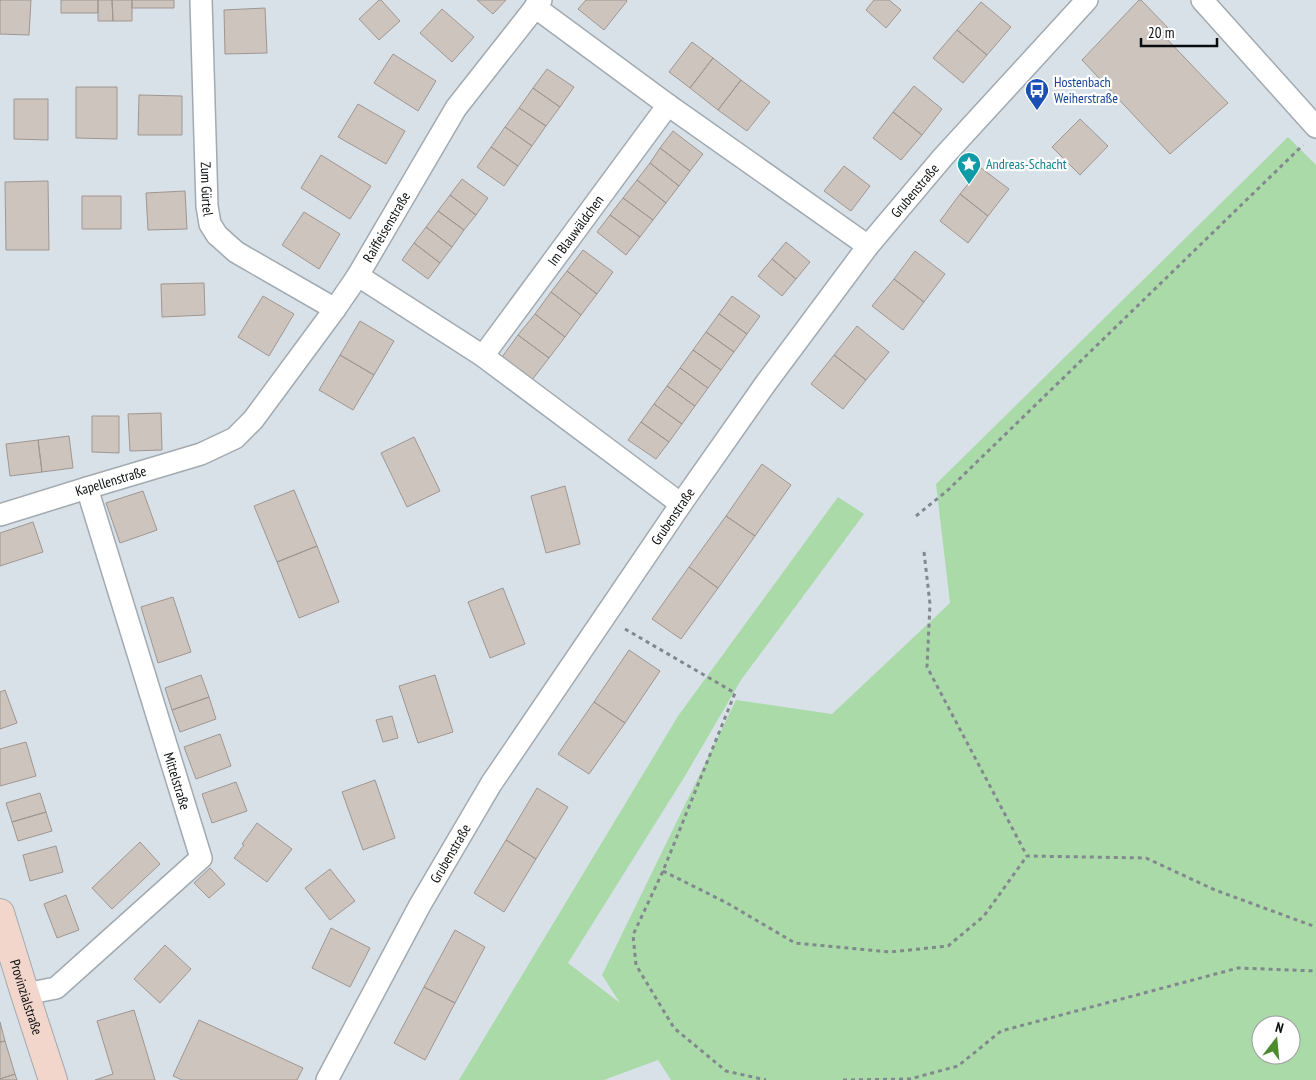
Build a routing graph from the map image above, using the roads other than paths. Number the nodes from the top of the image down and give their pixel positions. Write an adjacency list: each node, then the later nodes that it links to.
1 (201, 0): 9 (street, Zum Gürtel)
2 (1087, 0): 7 (street, Grubenstraße)
3 (1202, 0): 6 (street)
4 (538, 4): 5 (street); 8 (street, Raiffeisenstraße)
5 (668, 104): 7 (street); 10 (street, Im Blauwäldchen)
6 (1311, 135)
7 (868, 246): 13 (street, Grubenstraße)
8 (358, 277): 9 (street, Raiffeisenstraße); 10 (street)
9 (335, 309): 11 (street, Raiffeisenstraße)
10 (483, 356): 13 (street)
11 (221, 446): 12 (street, Kapellenstraße)
12 (87, 488): 14 (street, Kapellenstraße); 16 (street, Mittelstraße)
13 (682, 504): 18 (street, Grubenstraße)
14 (0, 515)
15 (0, 916): 16 (street, Provinzialstraße)
16 (24, 994): 17 (street, Provinzialstraße)
17 (53, 1080)
18 (327, 1080)

